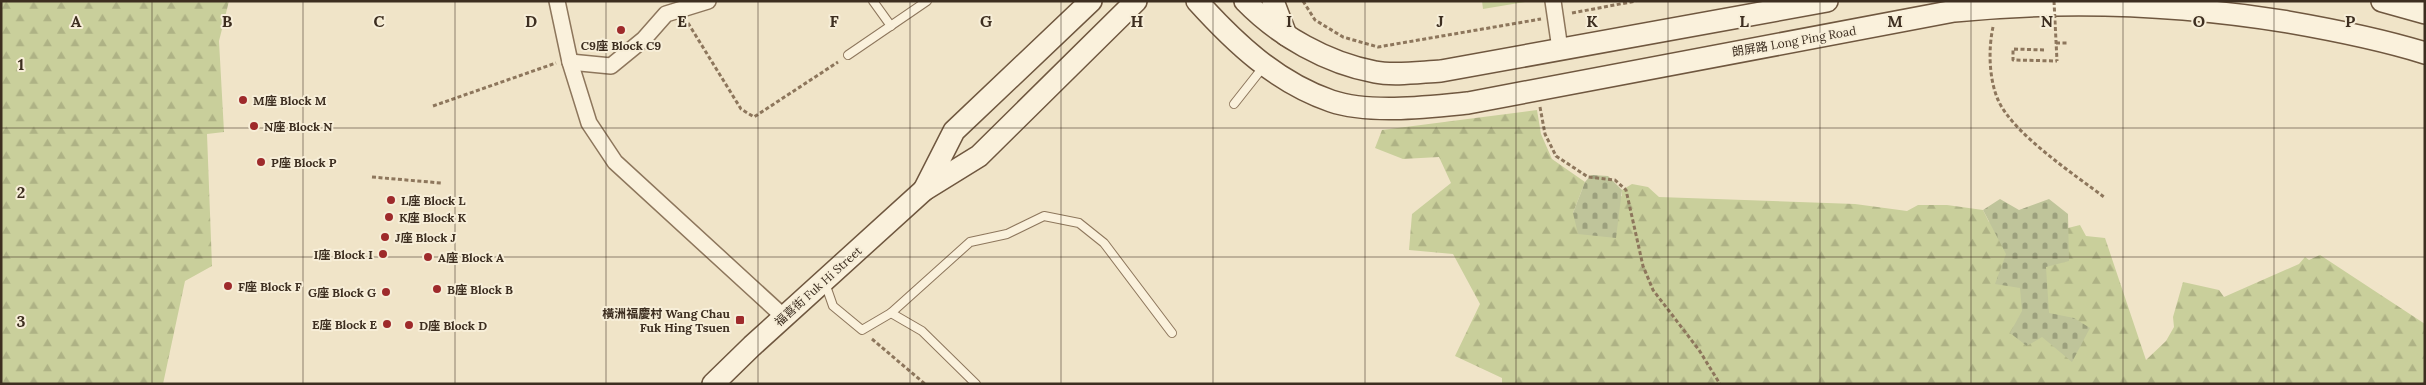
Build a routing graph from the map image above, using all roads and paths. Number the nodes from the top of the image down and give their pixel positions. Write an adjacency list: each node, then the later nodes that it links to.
1 (557, 1): 31 (street)
2 (708, 1): 19 (street)
3 (873, 1): 23 (lane)
4 (927, 1): 23 (lane)
5 (1091, 1): 38 (main road, 福喜街 Fuk Hi Street)
6 (1136, 1): 38 (main road, 福喜街 Fuk Hi Street)
7 (1197, 1): 32 (main road, 朗屏路 Long Ping Road)
8 (1245, 1): 24 (main road)
9 (1273, 1): 24 (main road)
10 (1303, 1): 22 (path)
11 (1553, 1): 27 (street)
12 (1636, 1): 21 (path)
13 (1827, 1): 27 (main road)
14 (2054, 1): 25 (path, bridge)
15 (2382, 1): 20 (main road)
16 (2162, 4): 18 (main road, 朗屏路 Long Ping Road); 29 (main road, 朗屏路 Long Ping Road)
17 (1950, 6): 18 (main road, 朗屏路 Long Ping Road); 32 (main road, 朗屏路 Long Ping Road)
18 (1997, 6): 39 (path)
19 (679, 10): 30 (path); 31 (street)
20 (2425, 13)
21 (1567, 14)
22 (1542, 19)
23 (891, 26): 30 (lane)
24 (1286, 35): 27 (main road)
25 (2056, 43): 26 (path); 28 (path, bridge)
26 (2069, 43)
27 (1560, 49)
28 (2044, 50)
29 (2425, 53)
30 (848, 55)
31 (570, 60): 34 (path); 42 (street)
32 (1264, 66): 33 (lane)
33 (1234, 104)
34 (433, 106)
35 (1540, 106): 48 (path)
36 (372, 177): 37 (path)
37 (441, 183)
38 (924, 190): 40 (main road, 福喜街 Fuk Hi Street)
39 (2104, 197)
40 (824, 281): 42 (main road, 福喜街 Fuk Hi Street); 43 (lane)
41 (892, 313): 43 (lane); 44 (lane); 47 (lane)
42 (784, 317): 45 (main road, 福喜街 Fuk Hi Street)
43 (862, 330): 46 (path)
44 (1172, 333)
45 (713, 384)
46 (925, 384)
47 (976, 384)
48 (1720, 384)

